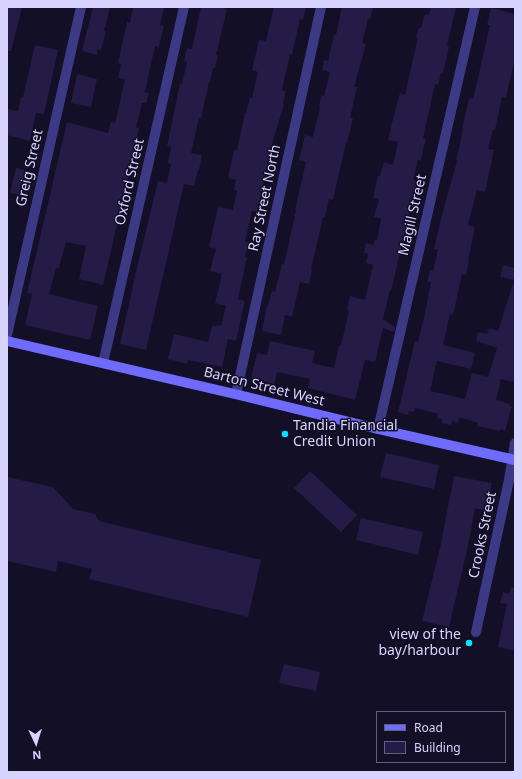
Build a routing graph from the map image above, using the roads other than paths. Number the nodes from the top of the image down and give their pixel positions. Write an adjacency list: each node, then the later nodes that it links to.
1 (81, 7): 5 (street, Greig Street)
2 (184, 7): 7 (street, Oxford Street)
3 (321, 7): 8 (street, Ray Street North)
4 (475, 7): 9 (street, Magill Street)
5 (7, 335)
6 (7, 341): 7 (street, Barton Street West)
7 (103, 363): 8 (street, Barton Street West)
8 (236, 394): 9 (street, Barton Street West)
9 (378, 430): 11 (street, Barton Street West)
10 (515, 443): 11 (street, Crooks Street)
11 (514, 460): 12 (street, Crooks Street)
12 (476, 632)

